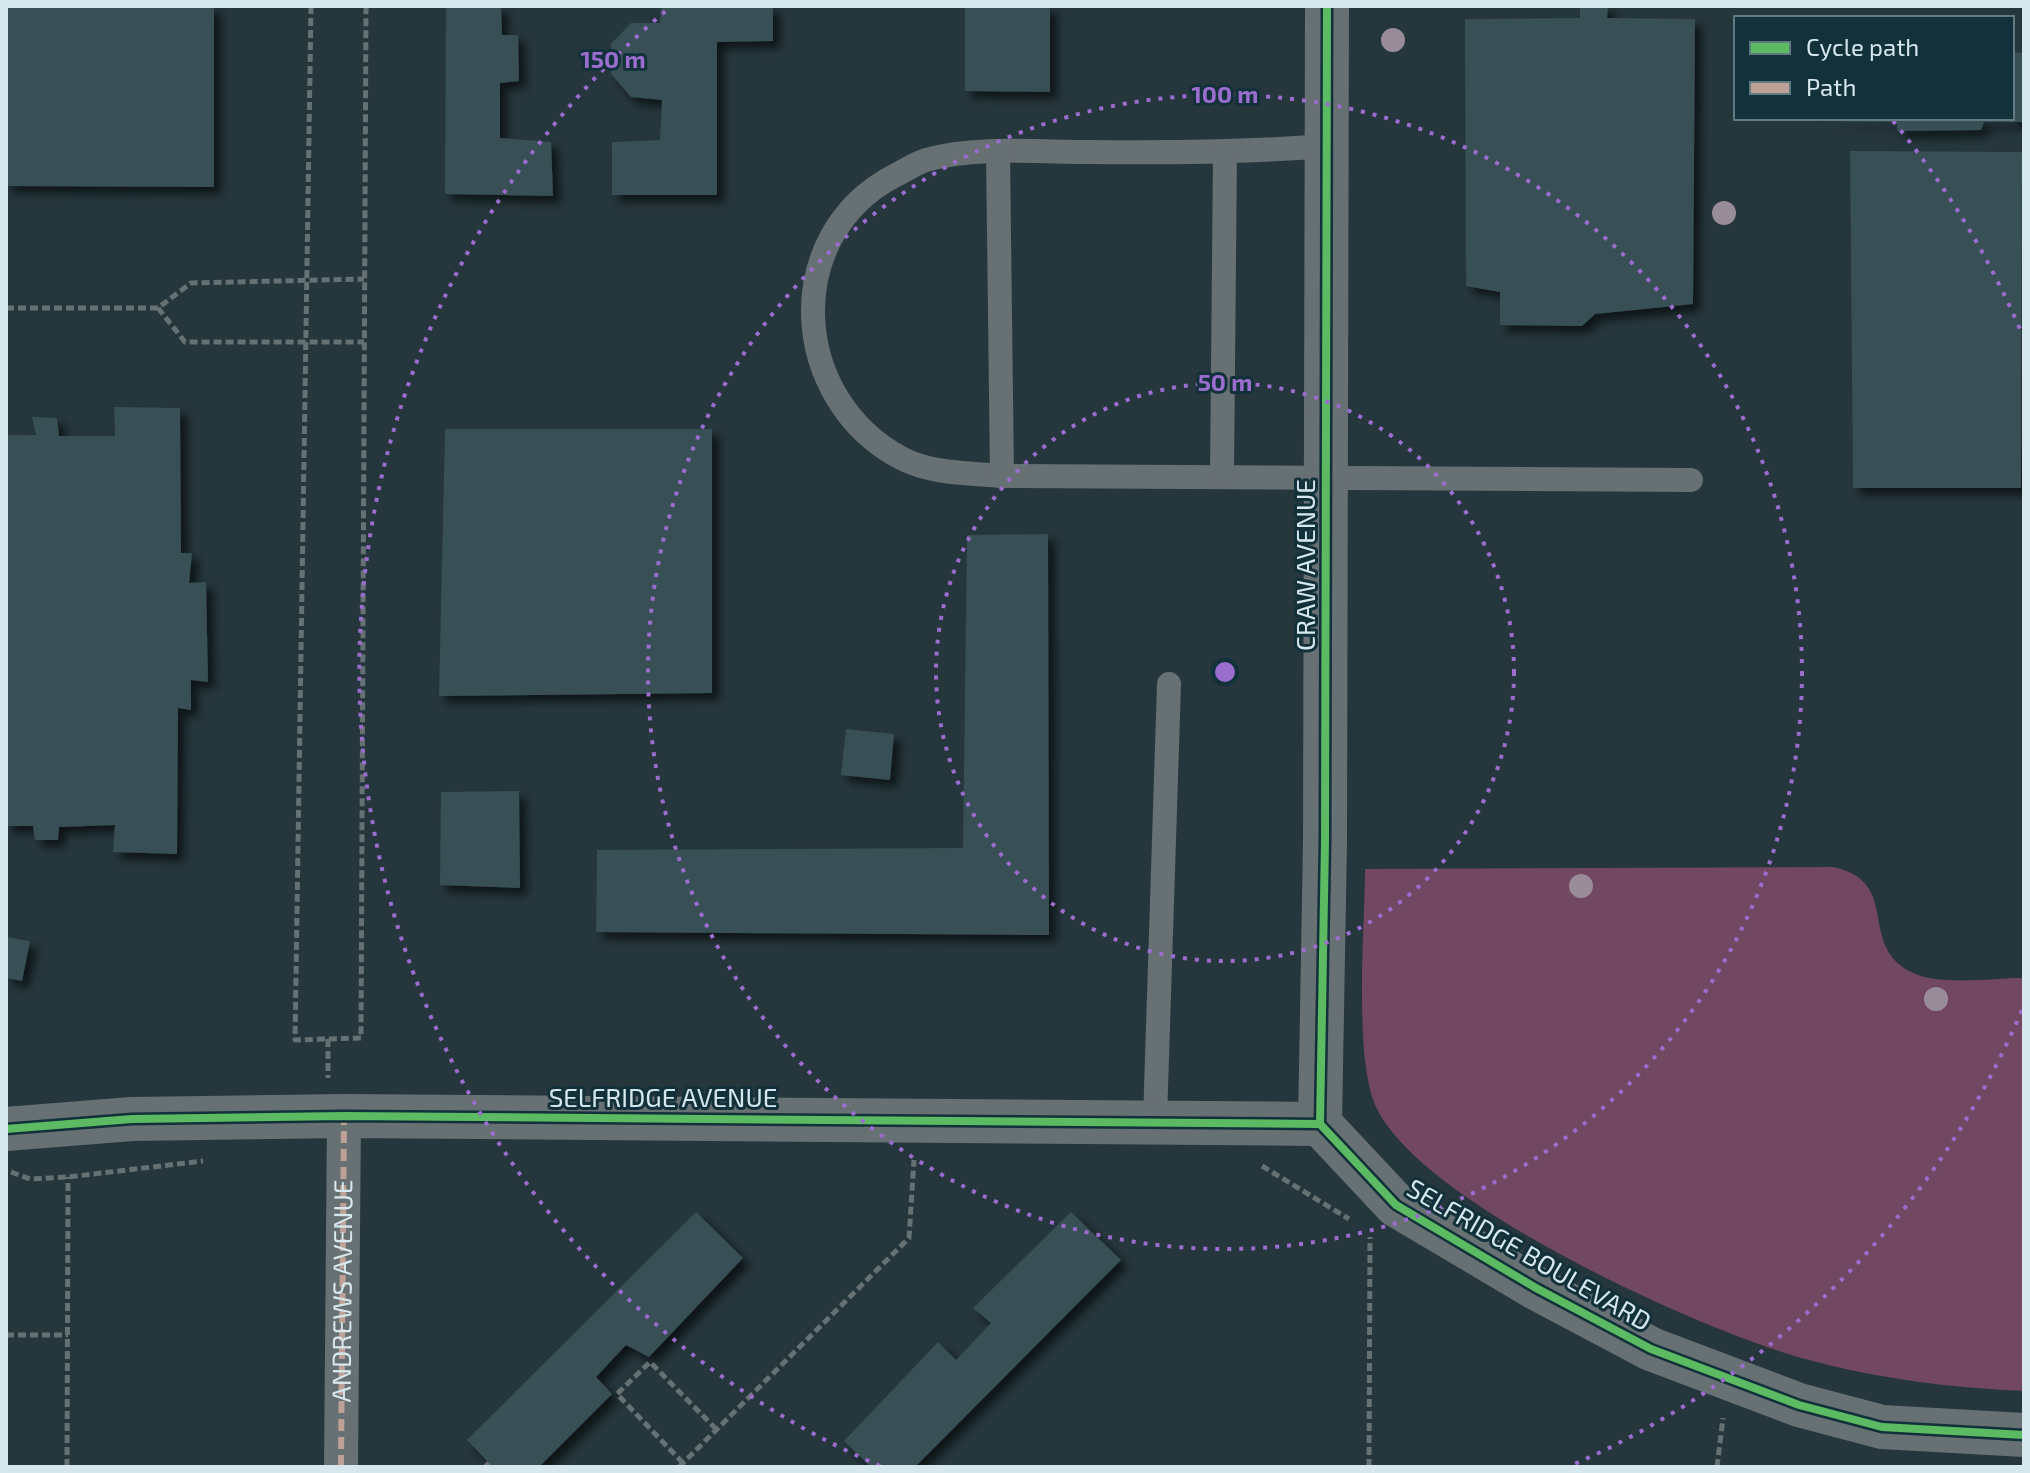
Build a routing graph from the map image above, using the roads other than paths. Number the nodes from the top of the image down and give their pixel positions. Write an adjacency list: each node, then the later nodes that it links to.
1 (1327, 6): 2 (street, CRAW AVENUE)
2 (1327, 146): 4 (lane); 7 (street, CRAW AVENUE)
3 (998, 152): 4 (lane); 6 (lane); 6 (lane)
4 (1225, 153): 5 (lane)
5 (1222, 475): 6 (lane); 7 (lane)
6 (1002, 476)
7 (1326, 477): 8 (lane); 12 (street, CRAW AVENUE)
8 (1691, 480)
9 (1169, 684): 11 (lane)
10 (344, 1116): 11 (street, SELFRIDGE AVENUE); 13 (street, SELFRIDGE AVENUE); 15 (street, ANDREWS AVENUE)
11 (1155, 1120): 12 (street, SELFRIDGE AVENUE)
12 (1320, 1124): 14 (street, SELFRIDGE BOULEVARD)
13 (6, 1129)
14 (2024, 1435)
15 (341, 1467)

